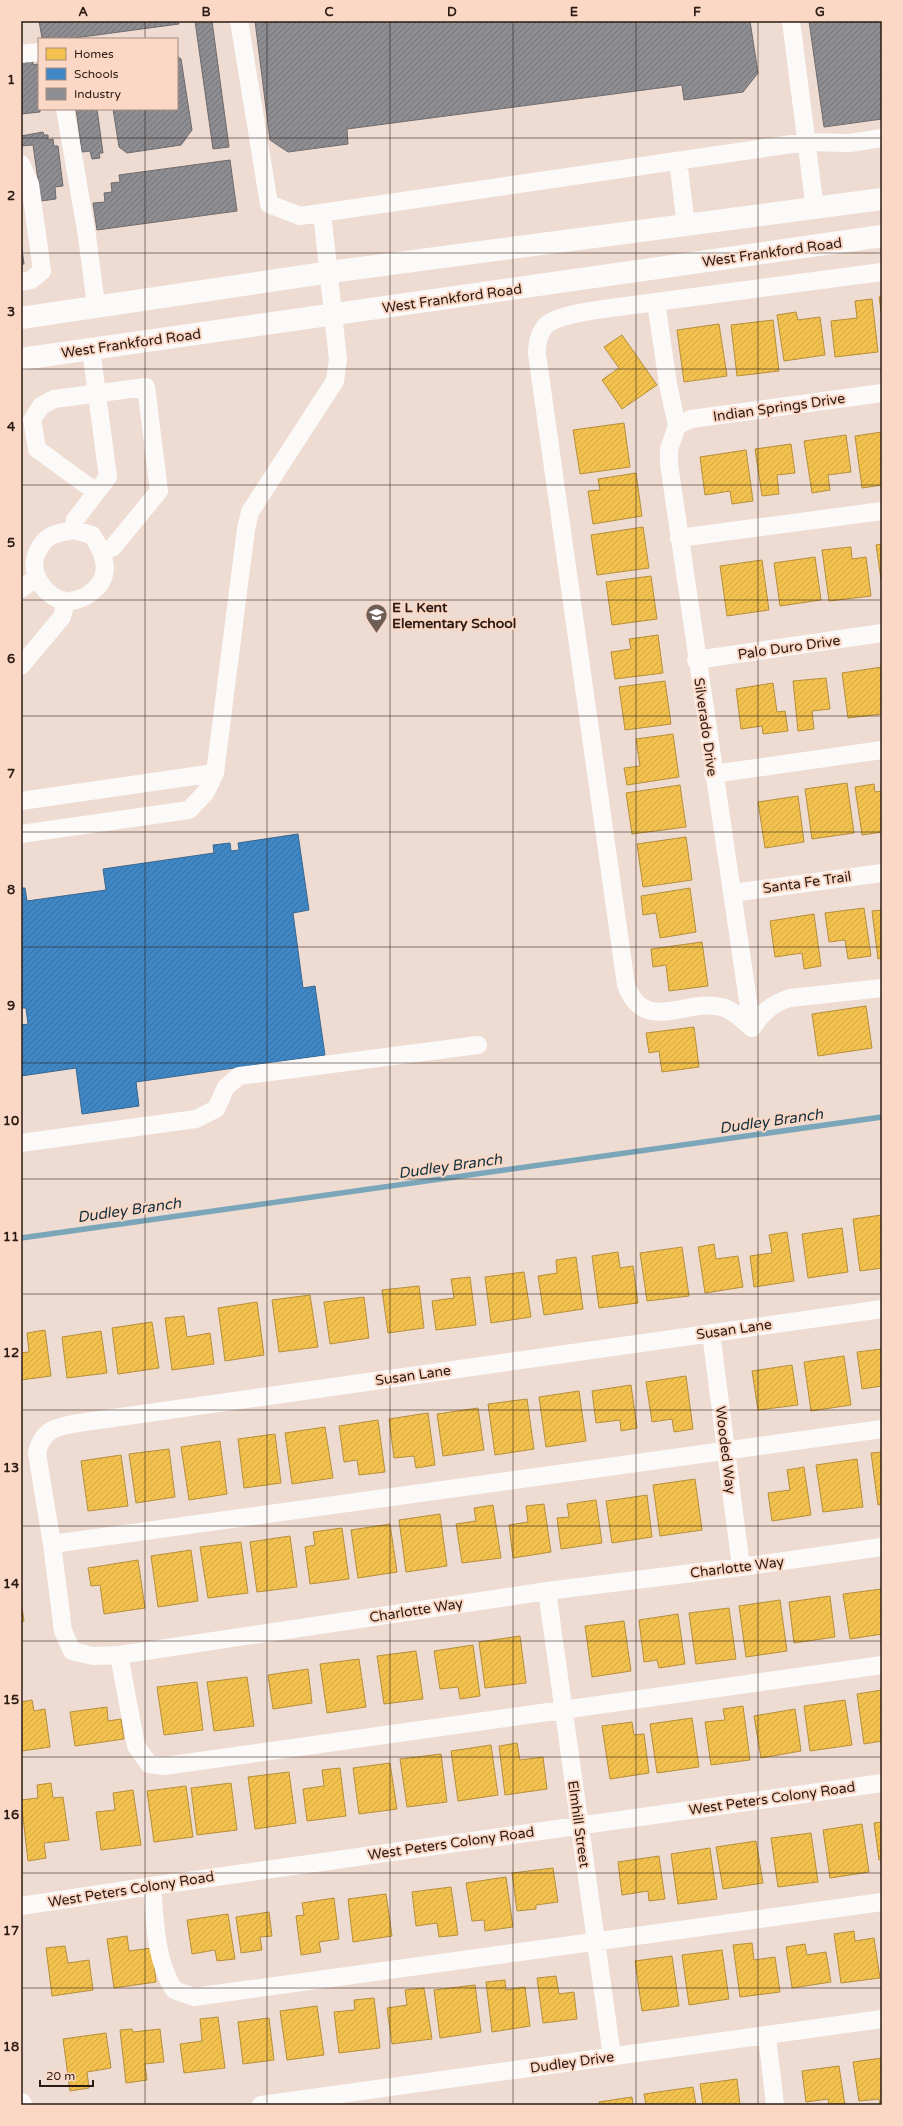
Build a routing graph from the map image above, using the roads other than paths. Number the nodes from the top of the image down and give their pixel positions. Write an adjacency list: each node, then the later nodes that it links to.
1 (239, 21): 12 (street)
2 (791, 21): 7 (street)
3 (38, 52): 4 (street)
4 (21, 54)
5 (65, 110): 19 (street)
6 (882, 138): 7 (street)
7 (806, 142): 8 (street); 11 (street)
8 (678, 161): 12 (street); 13 (street)
9 (21, 164): 17 (street)
10 (882, 199): 11 (main road)
11 (815, 209): 13 (main road)
12 (322, 213): 15 (street)
13 (686, 225): 15 (main road)
14 (882, 236): 20 (main road, West Frankford Road)
15 (330, 272): 19 (main road); 20 (street)
16 (882, 272): 18 (street)
17 (21, 282)
18 (656, 302): 26 (street); 46 (street)
19 (96, 306): 21 (main road)
20 (334, 315): 22 (main road, West Frankford Road); 39 (street)
21 (21, 318)
22 (91, 349): 23 (main road, West Frankford Road); 24 (street)
23 (21, 359)
24 (97, 393): 27 (street); 27 (street); 31 (street)
25 (882, 393): 26 (street, Indian Springs Drive)
26 (677, 426): 30 (street, Silverado Drive)
27 (96, 492): 29 (street)
28 (882, 511): 30 (street)
29 (74, 530): 31 (street); 32 (street)
30 (679, 538): 36 (street, Silverado Drive)
31 (103, 552): 34 (street)
32 (36, 578): 33 (street); 34 (street)
33 (21, 589)
34 (66, 601): 37 (street)
35 (882, 633): 36 (street, Palo Duro Drive)
36 (696, 660): 40 (street, Silverado Drive)
37 (21, 666)
38 (882, 750): 40 (street)
39 (215, 773): 41 (street); 42 (street)
40 (713, 774): 44 (street, Silverado Drive)
41 (21, 801)
42 (21, 834)
43 (882, 873): 44 (street, Santa Fe Trail)
44 (732, 893): 46 (street, Silverado Drive)
45 (882, 988): 46 (street)
46 (752, 1028)
47 (478, 1045): 48 (street)
48 (21, 1143)
49 (882, 1309): 50 (street, Susan Lane)
50 (710, 1333): 52 (street, Wooded Way); 53 (street, Susan Lane)
51 (882, 1429): 52 (street)
52 (726, 1450): 53 (street); 55 (street, Wooded Way)
53 (51, 1537): 57 (street, Charlotte Way)
54 (882, 1547): 55 (street, Charlotte Way)
55 (741, 1567): 56 (street, Charlotte Way)
56 (547, 1591): 57 (street, Charlotte Way); 59 (street, Elmhill Street)
57 (119, 1655): 59 (street)
58 (882, 1665): 59 (street)
59 (563, 1710): 61 (street, Elmhill Street)
60 (882, 1783): 61 (street, West Peters Colony Road)
61 (579, 1825): 62 (street, West Peters Colony Road); 65 (street, Elmhill Street)
62 (152, 1886): 64 (street, West Peters Colony Road); 65 (street)
63 (882, 1902): 65 (street)
64 (21, 1906)
65 (596, 1943): 68 (street, Elmhill Street)
66 (882, 2019): 67 (street, Dudley Drive)
67 (766, 2036): 68 (street, Dudley Drive); 70 (street)
68 (612, 2056): 69 (street, Dudley Drive)
69 (261, 2105)
70 (775, 2105)

